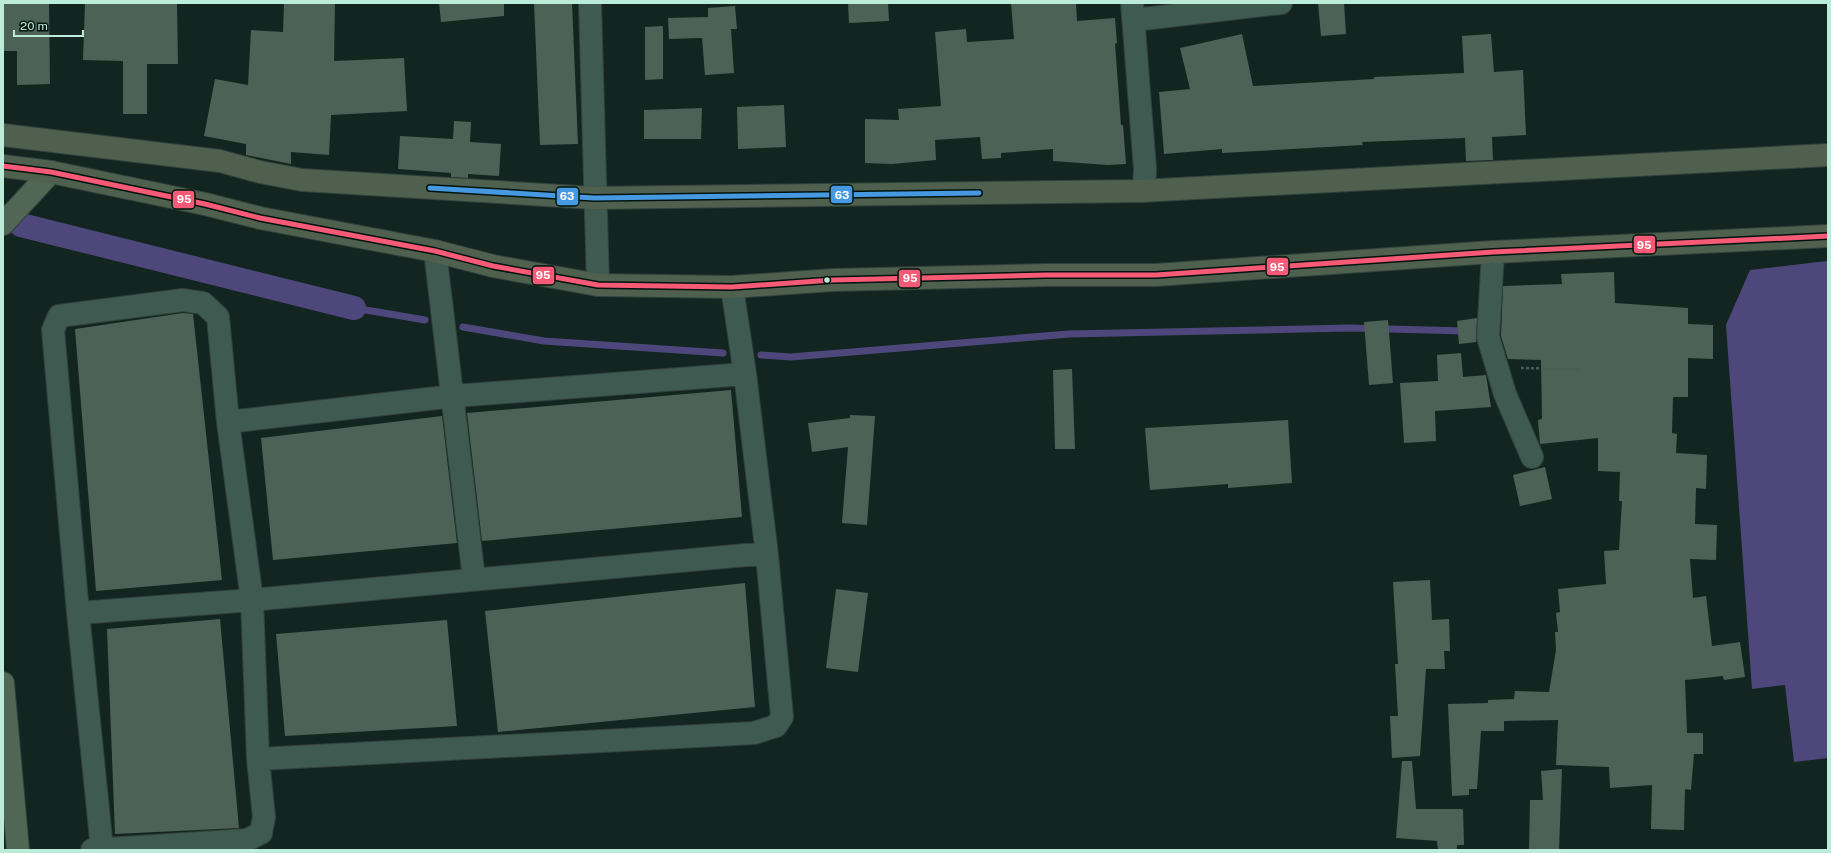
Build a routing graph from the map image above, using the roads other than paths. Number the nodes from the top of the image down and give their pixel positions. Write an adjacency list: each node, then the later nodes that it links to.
1 (590, 3): 9 (street)
2 (1281, 3): 3 (street)
3 (1133, 12): 8 (street)
4 (3, 135): 9 (highway)
5 (1828, 155): 8 (highway)
6 (3, 166): 7 (highway)
7 (51, 172): 10 (main road); 12 (highway)
8 (1144, 191): 9 (highway)
9 (594, 198): 14 (street)
10 (3, 224)
11 (1828, 236): 13 (highway)
12 (435, 251): 14 (highway); 17 (street)
13 (1493, 252): 15 (highway); 19 (street)
14 (598, 285): 15 (highway)
15 (732, 286): 16 (street)
16 (745, 374): 17 (street); 20 (street)
17 (454, 396): 18 (street); 21 (street)
18 (228, 422): 22 (street); 23 (street)
19 (1532, 457)
20 (767, 555): 21 (street); 25 (street)
21 (474, 579): 22 (street)
22 (252, 600): 23 (street); 25 (street)
23 (78, 613): 26 (street)
24 (3, 683): 27 (main road)
25 (258, 759): 26 (street)
26 (97, 849)
27 (18, 850)

